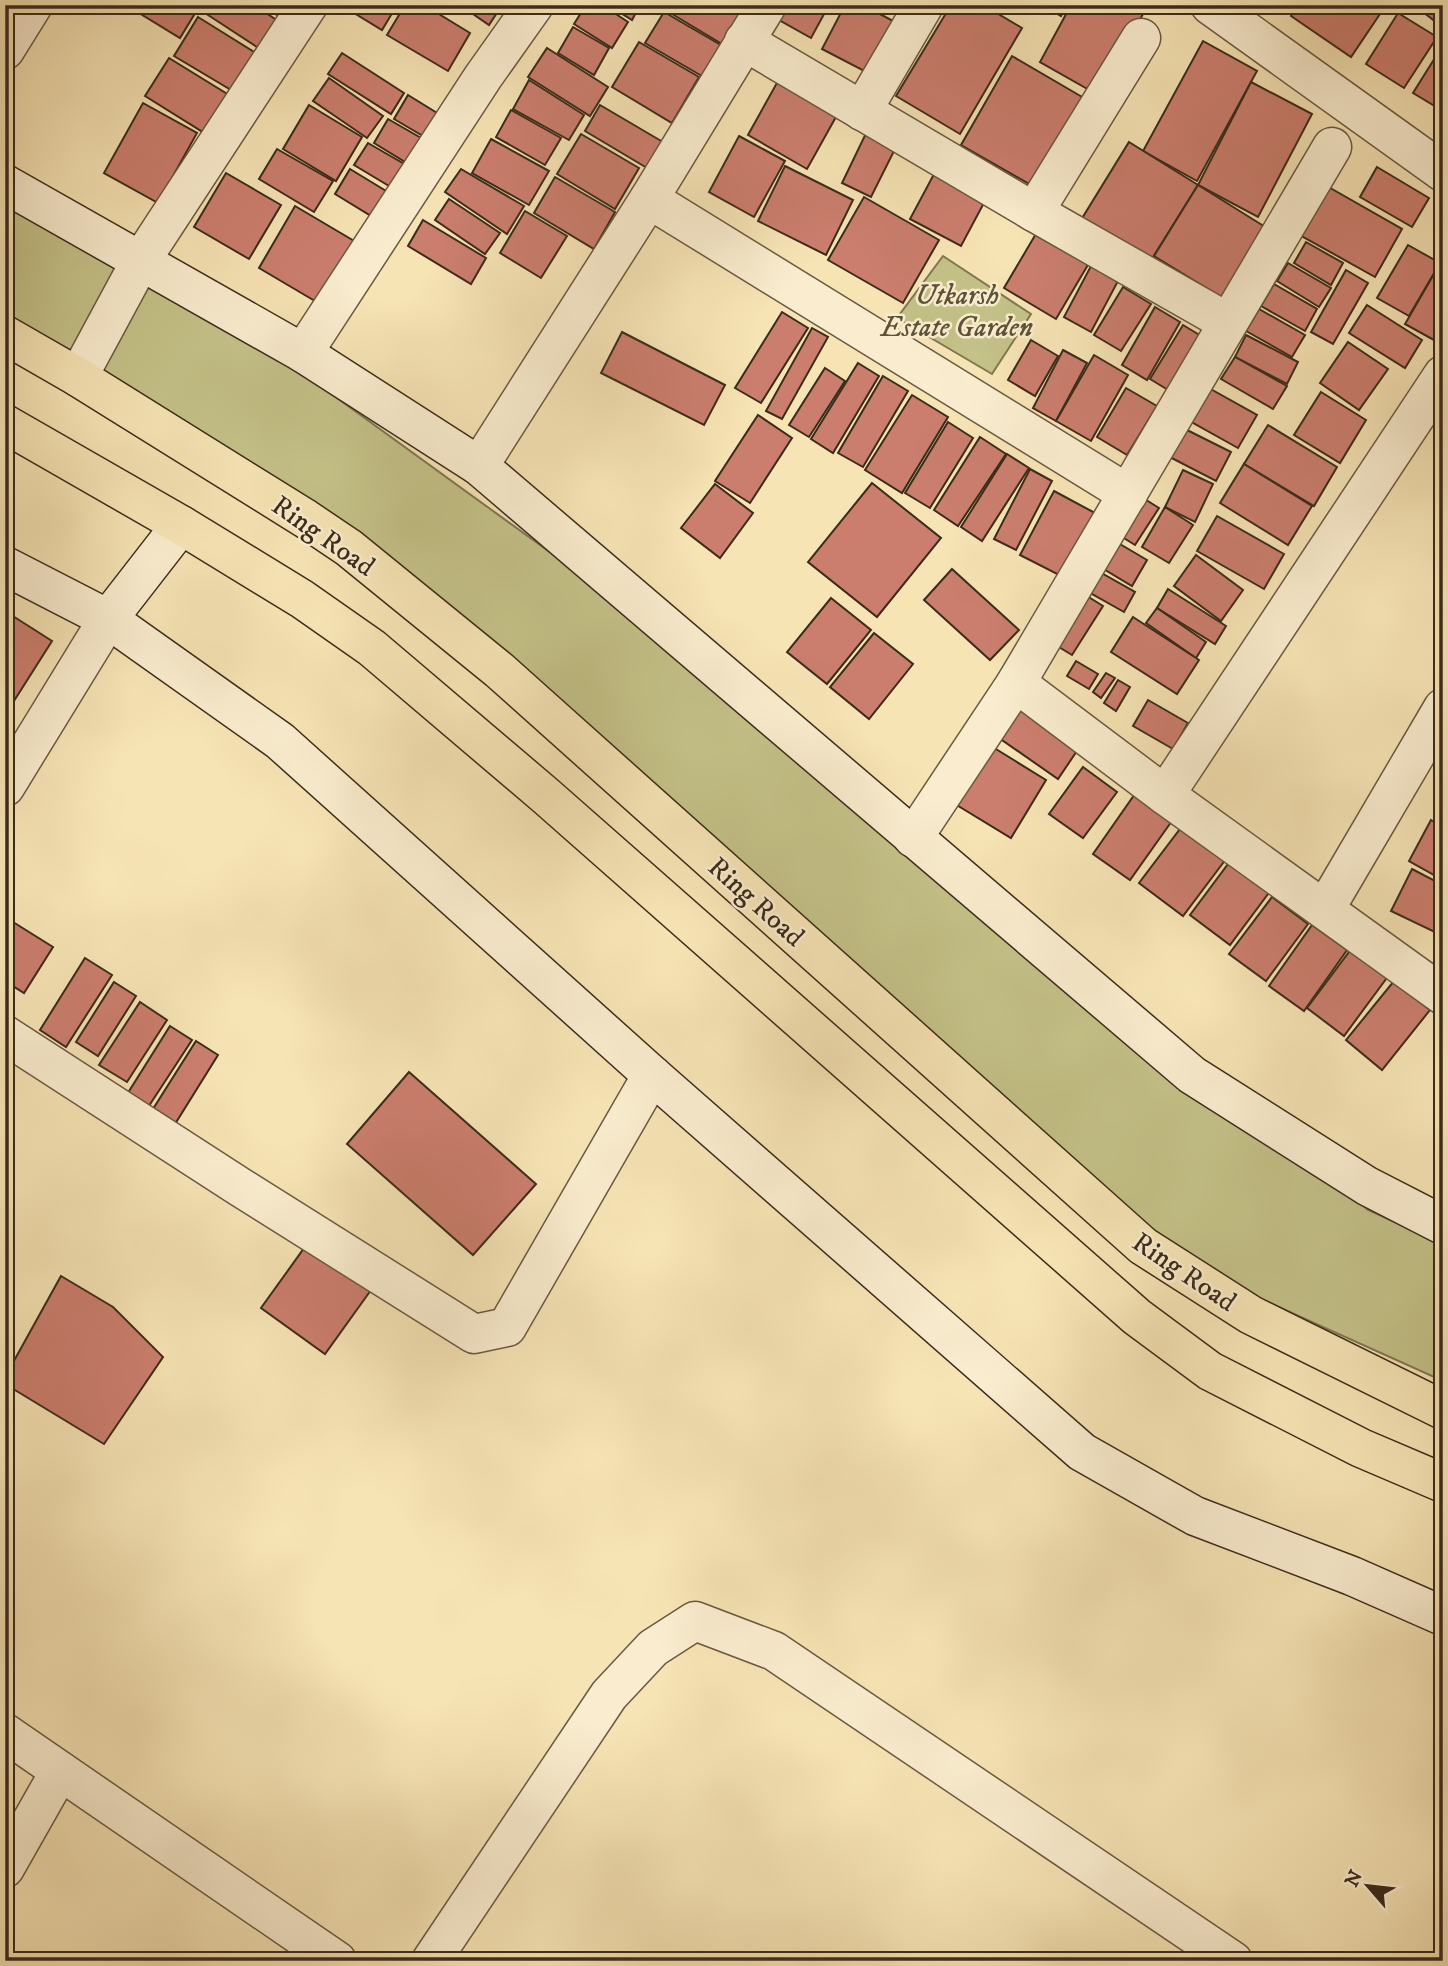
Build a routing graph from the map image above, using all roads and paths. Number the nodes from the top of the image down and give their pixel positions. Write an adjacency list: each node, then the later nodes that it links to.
1 (33, 5): 9 (street)
2 (308, 5): 16 (street)
3 (534, 5): 19 (street)
4 (767, 5): 8 (street)
5 (923, 5): 10 (street)
6 (1210, 5): 12 (street)
7 (1141, 38): 15 (street)
8 (744, 41): 10 (street); 14 (street)
9 (5, 50)
10 (862, 111): 15 (street)
11 (1332, 147): 17 (street)
12 (1443, 172)
13 (5, 184): 16 (street)
14 (649, 199): 23 (street); 24 (street)
15 (1034, 212): 17 (street)
16 (140, 262): 19 (street); 21 (street)
17 (1227, 322): 24 (street)
18 (5, 335): 21 (main road, Ring Road)
19 (303, 353): 23 (street)
20 (1443, 375): 31 (street)
21 (78, 377): 38 (main road, Ring Road)
22 (5, 424): 25 (main road)
23 (478, 466): 32 (street)
24 (1128, 494): 28 (street)
25 (181, 524): 27 (street); 39 (main road)
26 (5, 566): 27 (street)
27 (108, 619): 30 (street); 36 (street)
28 (1016, 682): 31 (street); 32 (street)
29 (1443, 708): 33 (street)
30 (5, 787)
31 (1165, 795): 33 (street)
32 (913, 838): 37 (street)
33 (1325, 909): 34 (street)
34 (1443, 995)
35 (5, 1035): 36 (street)
36 (652, 1075): 40 (street)
37 (1443, 1225)
38 (1443, 1410)
39 (1443, 1483)
40 (1443, 1616)
41 (5, 1733): 42 (street)
42 (60, 1771): 43 (street); 44 (street)
43 (5, 1868)
44 (337, 1961)
45 (431, 1961): 46 (street)
46 (1233, 1961)

